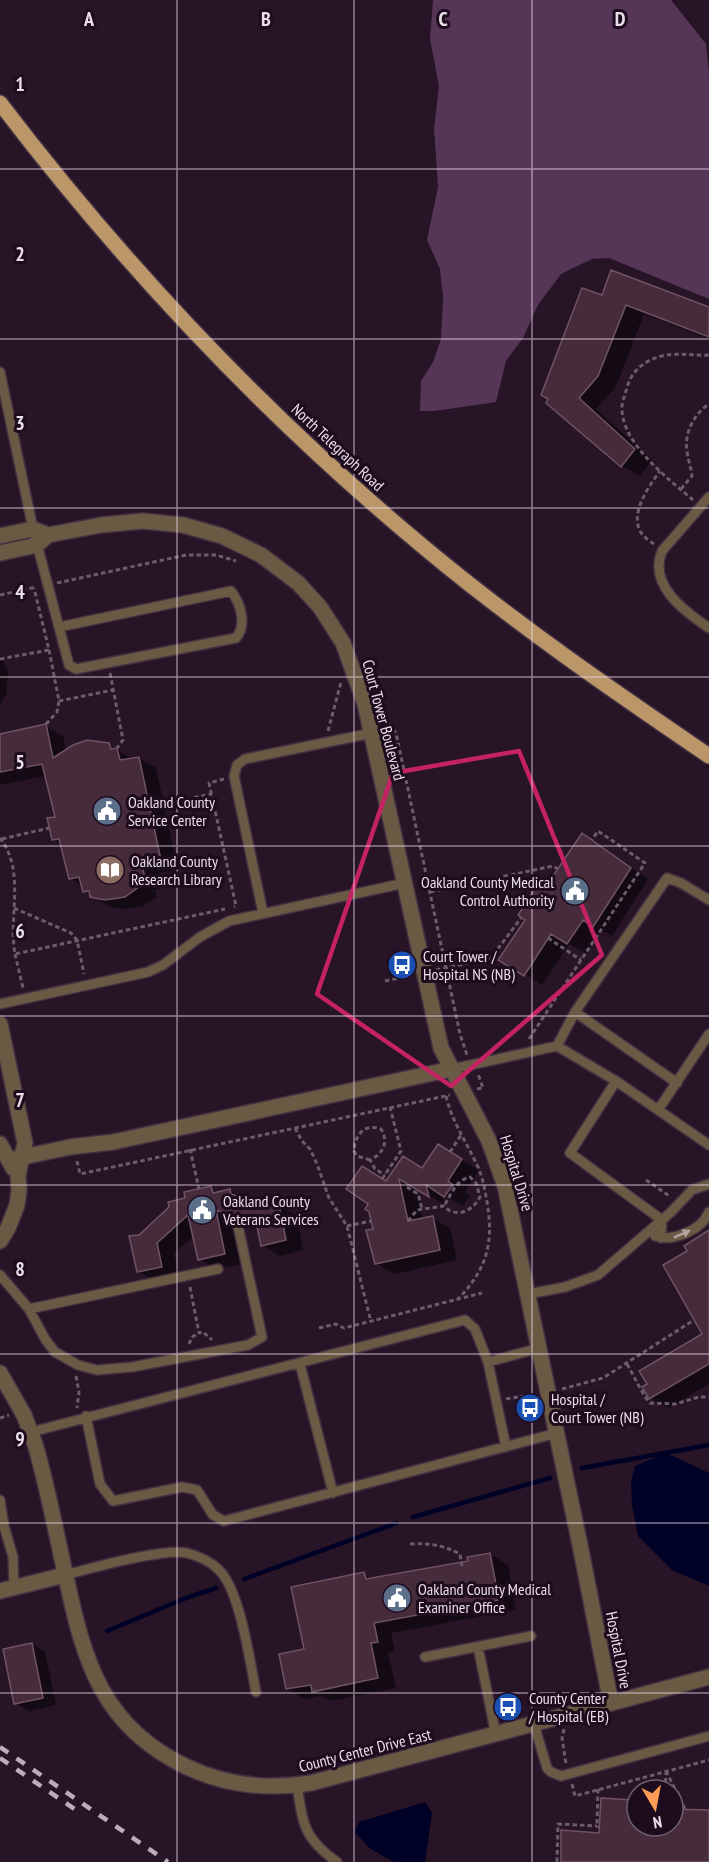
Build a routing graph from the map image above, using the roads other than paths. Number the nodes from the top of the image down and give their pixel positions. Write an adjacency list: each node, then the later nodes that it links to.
1 (0, 103): 11 (main road, North Telegraph Road)
2 (0, 372): 4 (lane)
3 (709, 498): 9 (lane)
4 (33, 529): 5 (street); 6 (street)
5 (0, 536)
6 (43, 540): 7 (street, Court Tower Boulevard); 8 (lane); 10 (street, Court Tower Boulevard)
7 (0, 553)
8 (59, 627): 8 (lane)
9 (709, 628)
10 (372, 732): 12 (street, Court Tower Boulevard); 14 (lane)
11 (709, 756)
12 (405, 883): 14 (lane); 20 (street, Court Tower Boulevard)
13 (709, 900): 16 (lane)
14 (263, 913): 15 (lane)
15 (0, 1004)
16 (575, 1012): 19 (lane); 22 (lane)
17 (0, 1024): 26 (street)
18 (709, 1034): 22 (lane)
19 (557, 1046): 20 (lane); 21 (lane)
20 (452, 1069): 26 (street); 36 (street, Hospital Drive)
21 (616, 1081): 23 (lane); 29 (lane)
22 (677, 1083): 23 (lane)
23 (658, 1110): 25 (lane)
24 (0, 1144): 26 (street)
25 (709, 1145)
26 (10, 1160): 33 (street)
27 (709, 1184): 29 (lane)
28 (709, 1212): 32 (lane, one-way to 28)
29 (662, 1220): 31 (lane); 32 (lane)
30 (238, 1226): 37 (lane)
31 (647, 1234): 32 (lane); 36 (lane)
32 (661, 1238)
33 (0, 1241)
34 (218, 1269): 37 (lane)
35 (0, 1275): 37 (lane)
36 (528, 1294): 38 (street, Hospital Drive)
37 (29, 1310)
38 (539, 1348): 39 (lane); 44 (street, Hospital Drive)
39 (488, 1362): 40 (lane); 45 (lane)
40 (300, 1364): 42 (lane); 46 (lane)
41 (0, 1373): 43 (street, County Center Drive East)
42 (86, 1416): 43 (lane); 46 (lane)
43 (31, 1432): 49 (street, County Center Drive East)
44 (557, 1433): 45 (lane); 56 (street, Hospital Drive)
45 (506, 1447): 46 (lane)
46 (333, 1493)
47 (0, 1500): 48 (lane)
48 (2, 1526): 50 (lane)
49 (66, 1575): 50 (street); 55 (lane); 60 (street, County Center Drive East)
50 (7, 1590)
51 (531, 1636): 52 (lane)
52 (477, 1647): 53 (lane); 58 (lane)
53 (425, 1657)
54 (709, 1677): 56 (street, County Center Drive East)
55 (256, 1692)
56 (611, 1704): 57 (street, County Center Drive East)
57 (534, 1724): 58 (street, County Center Drive East); 59 (lane)
58 (496, 1735): 60 (street, County Center Drive East)
59 (709, 1736)
60 (297, 1785): 61 (lane)
61 (337, 1862)

